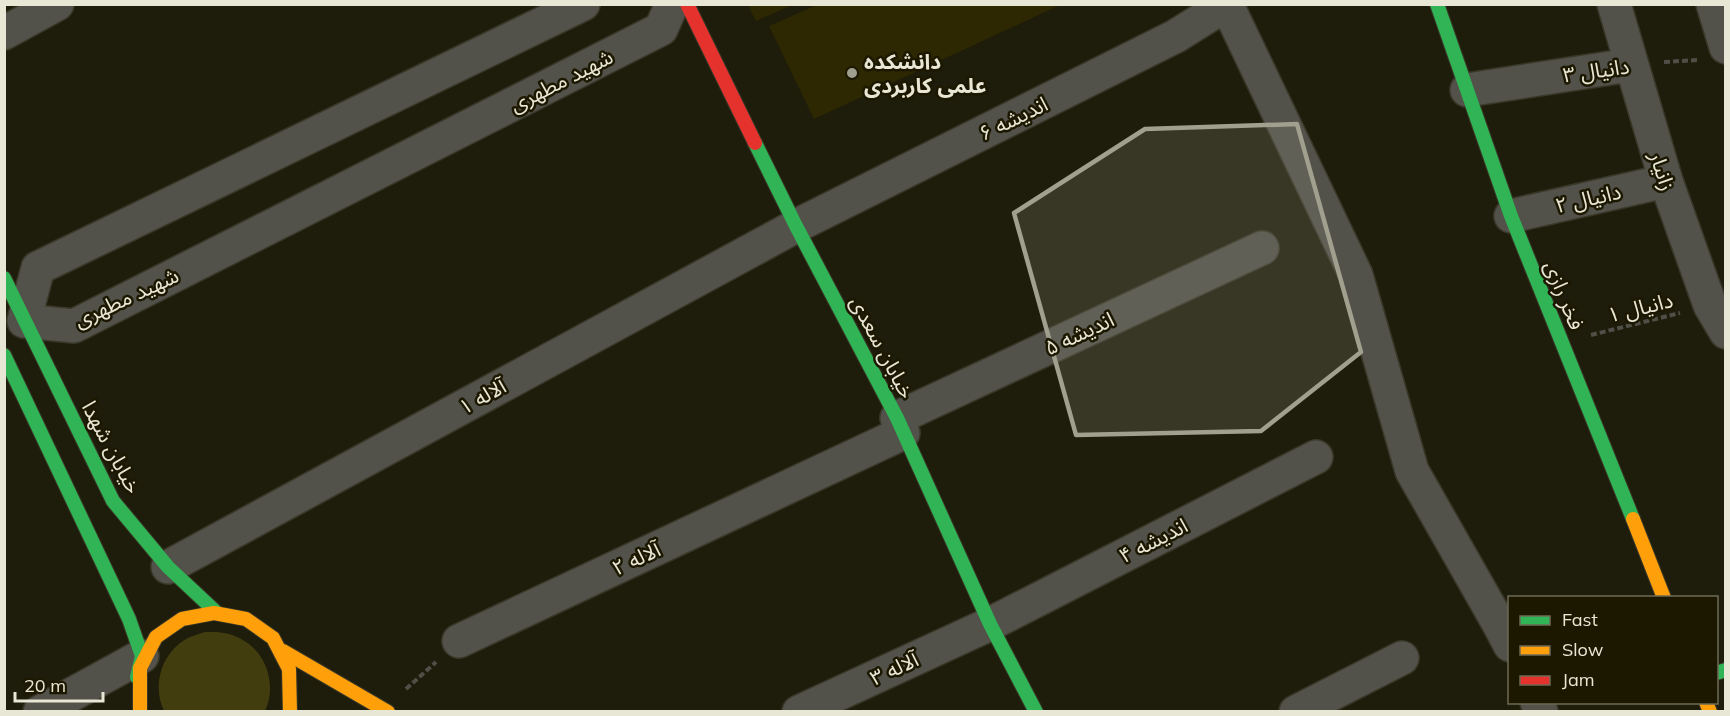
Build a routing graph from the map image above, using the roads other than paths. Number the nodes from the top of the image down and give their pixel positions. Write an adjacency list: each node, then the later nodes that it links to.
1 (57, 4): 9 (street)
2 (583, 4): 19 (street)
3 (672, 4): 19 (street, شهید مطهری)
4 (687, 4): 15 (main road, خیابان سعدی)
5 (1437, 4): 12 (main road, فخر رازی)
6 (1614, 4): 11 (street, زانیار)
7 (1713, 4): 10 (street)
8 (1227, 5): 15 (street, اندیشه ۶); 28 (street)
9 (4, 33)
10 (1714, 54)
11 (1630, 65): 12 (street, دانیال ۳); 13 (street, زانیار)
12 (1467, 90): 14 (main road, فخر رازی)
13 (1666, 181): 14 (street, دانیال ۲); 18 (street, زانیار)
14 (1510, 216): 24 (main road, فخر رازی)
15 (796, 226): 21 (main road, خیابان سعدی); 23 (street, آلاله ۱)
16 (1262, 248): 21 (street, اندیشه ۵)
17 (4, 278): 19 (main road, خیابان شهدا)
18 (1718, 319)
19 (14, 327): 23 (main road, خیابان شهدا)
20 (4, 355): 31 (main road)
21 (900, 426): 26 (main road, خیابان سعدی); 27 (street, آلاله ۲)
22 (1316, 456): 26 (street, اندیشه ۴)
23 (168, 567): 25 (main road, خیابان شهدا)
24 (1664, 596)
25 (216, 612): 29 (main road); 31 (main road)
26 (990, 624): 38 (street, آلاله ۳); 39 (main road, خیابان سعدی)
27 (459, 641)
28 (1508, 643)
29 (283, 651): 34 (main road); 37 (main road)
30 (1402, 658): 40 (street)
31 (139, 666): 32 (main road); 35 (street)
32 (136, 692): 33 (main road); 36 (main road)
33 (124, 705)
34 (387, 710)
35 (40, 711)
36 (140, 711)
37 (290, 711)
38 (799, 711)
39 (1036, 711)
40 (1296, 711)

